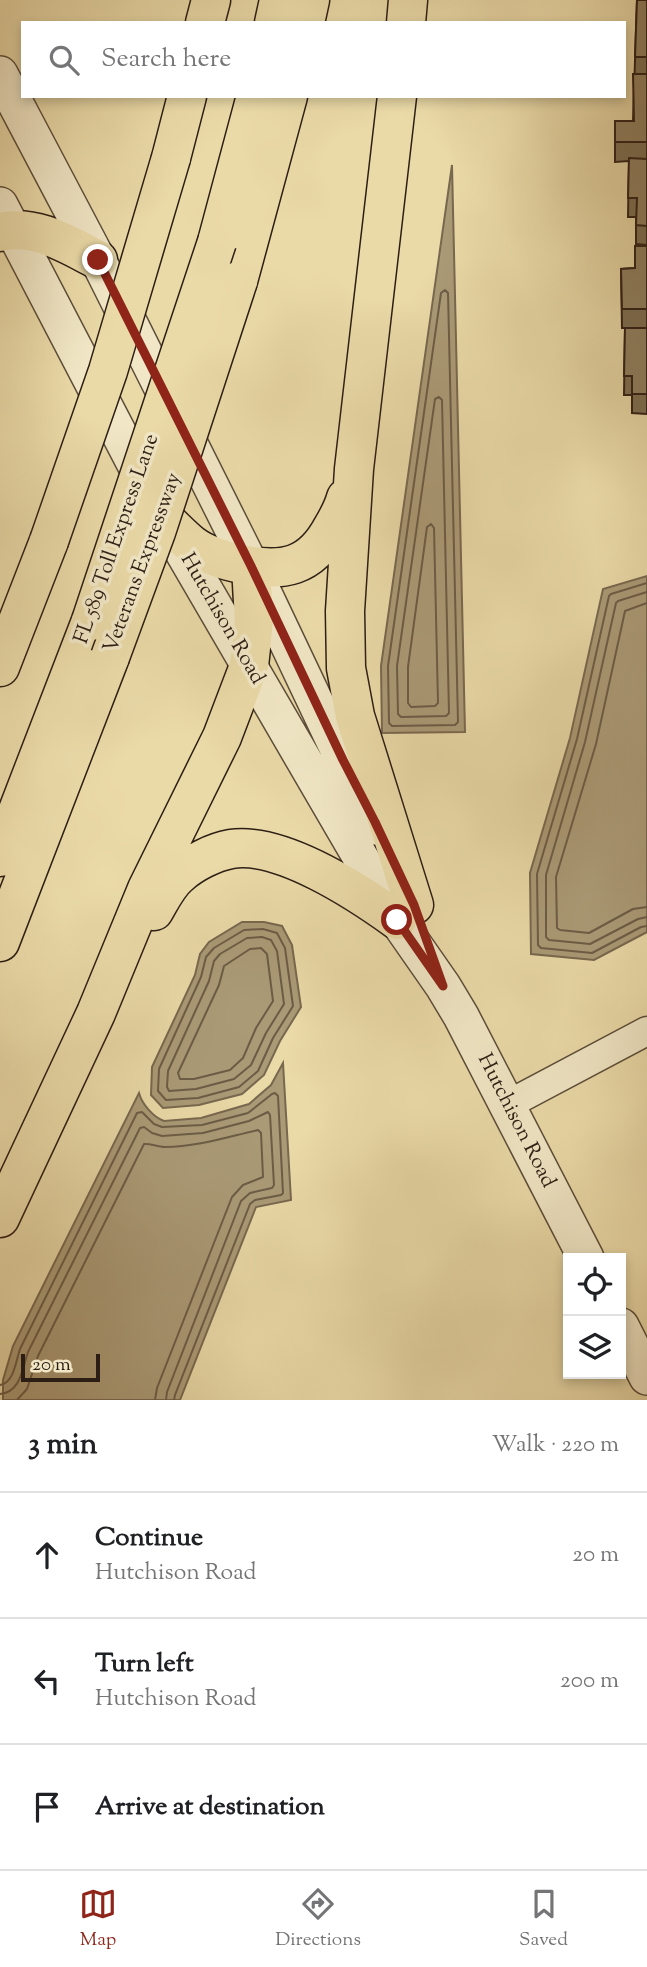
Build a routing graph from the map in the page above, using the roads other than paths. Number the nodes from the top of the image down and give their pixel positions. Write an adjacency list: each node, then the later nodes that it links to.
1 (211, 0): 5 (highway)
2 (279, 0): 6 (highway)
3 (310, 0): 7 (highway)
4 (408, 0): 8 (highway)
5 (206, 21)
6 (274, 21)
7 (305, 21)
8 (406, 21)
9 (0, 74): 15 (street, Hutchison Road)
10 (186, 98): 20 (highway, bridge)
11 (255, 98): 21 (highway, FL 589 Toll Express Lane, bridge)
12 (287, 98): 23 (highway, Veterans Expressway, bridge)
13 (397, 98): 16 (highway)
14 (4, 222): 15 (highway); 17 (street, Hutchison Road)
15 (98, 260): 18 (street, Hutchison Road)
16 (354, 469): 18 (highway); 22 (highway)
17 (163, 517): 18 (highway); 19 (street, Hutchison Road)
18 (251, 566): 19 (highway); 22 (street, Hutchison Road)
19 (249, 666): 22 (street, Hutchison Road); 24 (highway)
20 (0, 667)
21 (0, 857)
22 (406, 913): 24 (highway); 26 (street, Hutchison Road)
23 (0, 942)
24 (96, 1013): 27 (highway)
25 (647, 1031): 26 (street)
26 (507, 1105): 28 (street, Hutchison Road)
27 (0, 1218)
28 (583, 1253)
29 (626, 1336): 30 (street)
30 (647, 1377)

